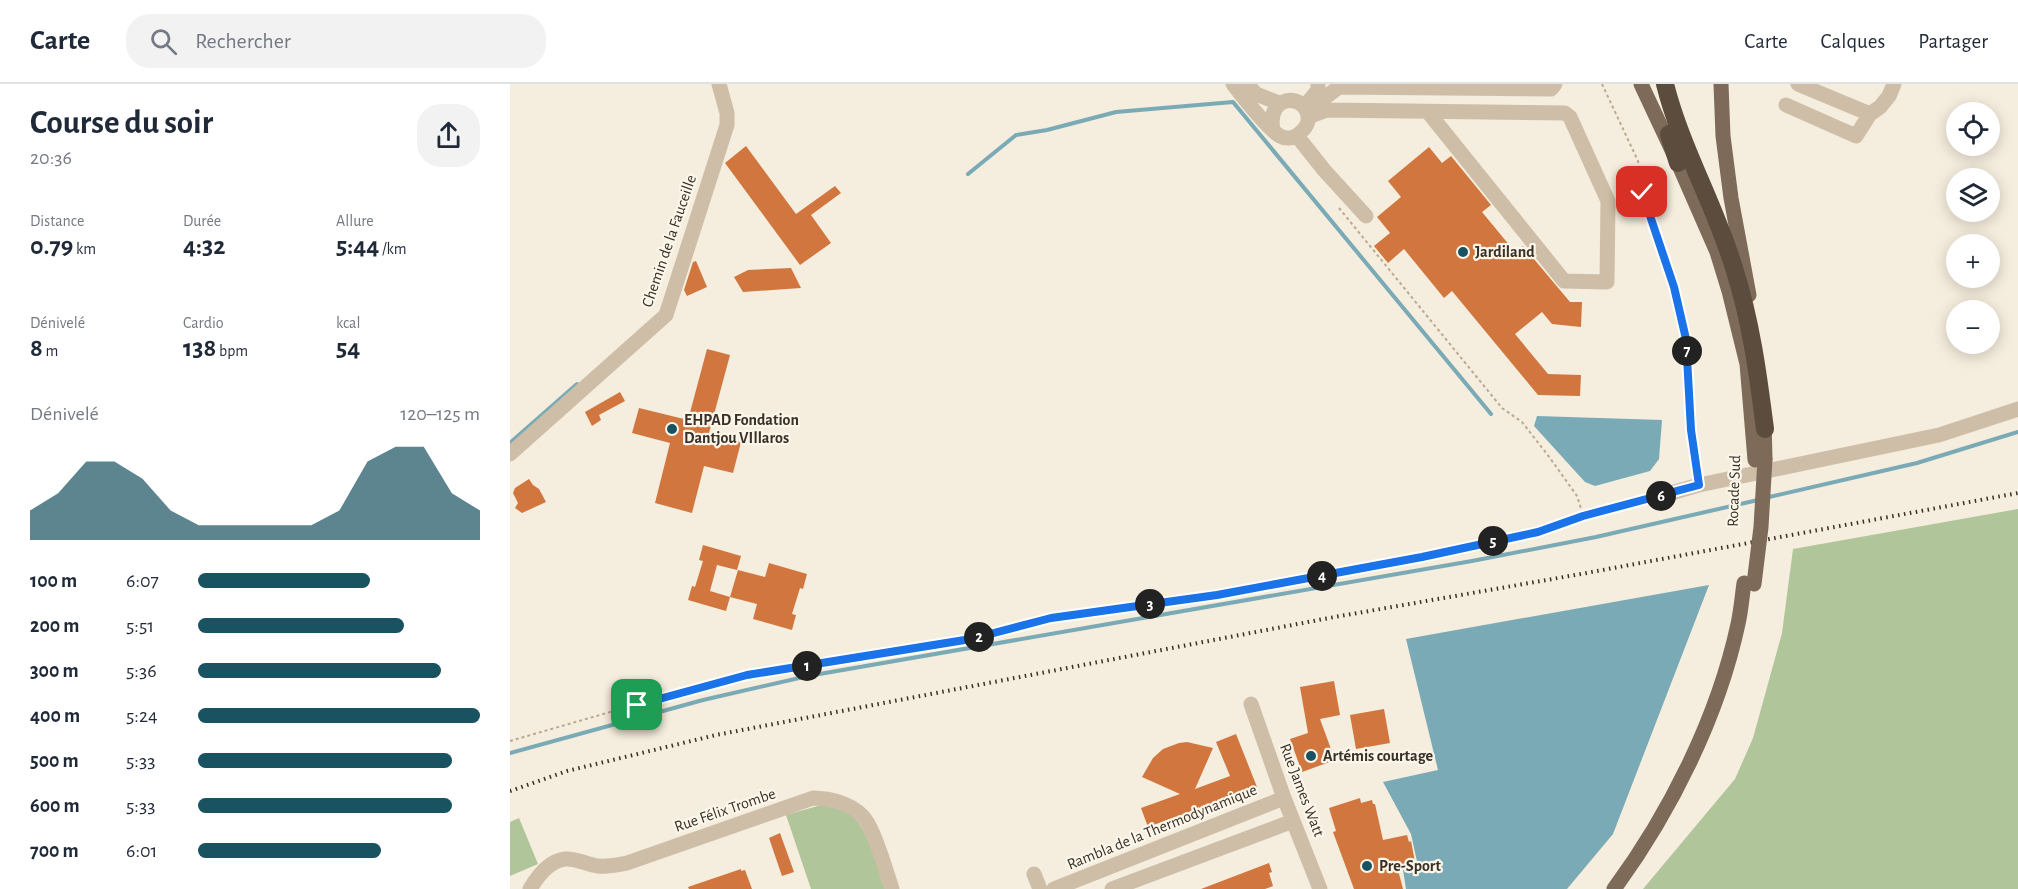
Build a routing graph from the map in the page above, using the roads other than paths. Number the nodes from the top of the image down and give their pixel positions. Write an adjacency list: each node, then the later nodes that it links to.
1 (719, 84): 23 (street, Chemin de la Fauceille)
2 (1233, 84): 17 (street)
3 (1247, 84): 12 (street)
4 (1318, 84): 15 (street)
5 (1555, 84): 15 (street)
6 (1641, 84): 19 (main road, Rocade Sud)
7 (1653, 84): 19 (highway)
8 (1665, 84): 22 (highway)
9 (1721, 84): 22 (main road, Rocade Sud)
10 (1798, 84): 16 (street)
11 (1894, 84): 16 (street)
12 (1280, 103): 15 (street); 17 (street)
13 (1786, 105): 16 (street)
14 (1428, 112): 14 (street); 15 (street)
15 (1309, 113): 18 (street)
16 (1870, 114)
17 (1273, 130): 18 (street)
18 (1297, 136): 20 (street)
19 (1678, 163): 24 (main road, Rocade Sud)
20 (1366, 216)
21 (2018, 409): 25 (street)
22 (1765, 429): 24 (main road, Rocade Sud)
23 (510, 454)
24 (1760, 459): 26 (main road, Rocade Sud, bridge)
25 (1671, 493)
26 (1749, 584): 37 (main road, Rocade Sud); 38 (main road, Rocade Sud)
27 (1251, 704): 28 (street, Rue James Watt)
28 (1284, 798): 29 (street, Rue James Watt); 34 (street, Rambla de la Thermodynamique)
29 (1293, 821): 35 (street); 36 (street, Rue James Watt)
30 (1034, 874): 33 (street)
31 (530, 889): 32 (street, Rue Félix Trombe)
32 (892, 889)
33 (1040, 889)
34 (1054, 889)
35 (1112, 889)
36 (1320, 889)
37 (1614, 889)
38 (1626, 889)

